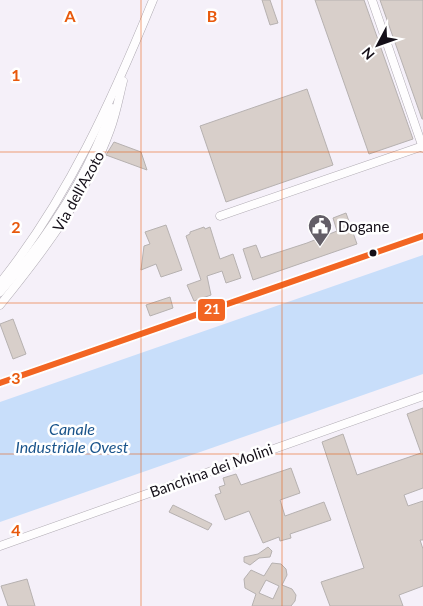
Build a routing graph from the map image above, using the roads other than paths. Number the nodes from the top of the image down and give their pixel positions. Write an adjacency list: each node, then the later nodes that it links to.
1 (153, 0): 3 (street, Via dell'Azoto)
2 (372, 0): 4 (street)
3 (127, 64): 7 (street, Via dell'Azoto); 8 (street, Via dell'Azoto); 9 (street, Via dell'Azoto)
4 (423, 147): 5 (street)
5 (220, 216)
6 (423, 236): 10 (street)
7 (0, 283)
8 (0, 292)
9 (0, 305)
10 (0, 383)
11 (423, 396): 12 (street, Banchina dei Molini)
12 (0, 546)

